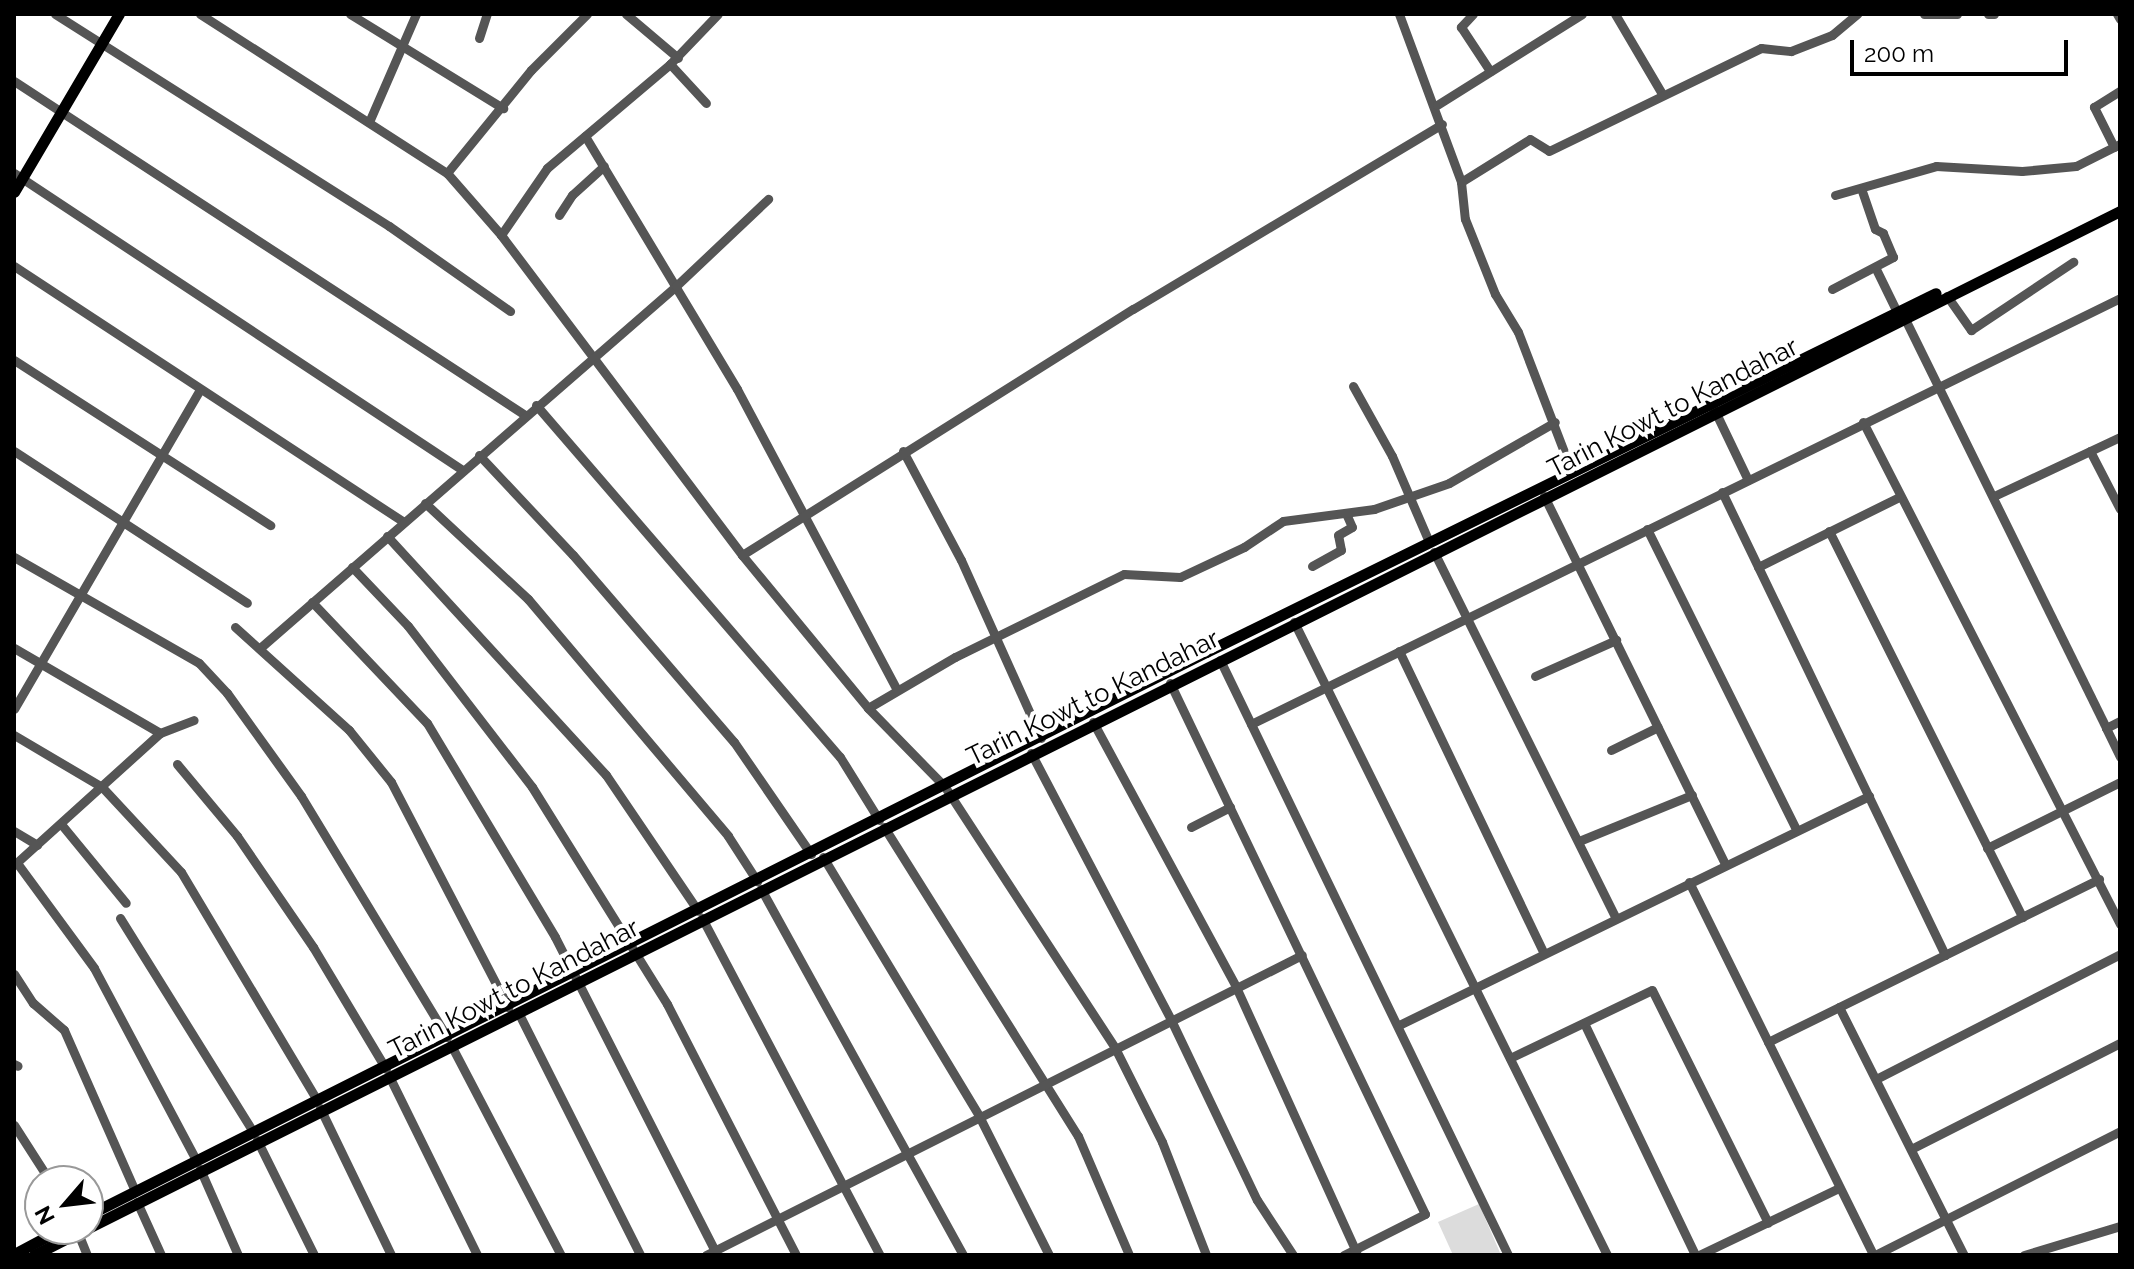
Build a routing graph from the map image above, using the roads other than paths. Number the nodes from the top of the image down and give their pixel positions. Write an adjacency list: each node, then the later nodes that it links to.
1 (55, 14): 22 (street)
2 (119, 14): 22 (main road)
3 (200, 14): 33 (street)
4 (350, 14): 23 (street)
5 (416, 14): 23 (street)
6 (487, 14): 21 (street)
7 (587, 14): 31 (street)
8 (626, 14): 24 (street)
9 (718, 14): 24 (street)
10 (1399, 14): 30 (street)
11 (1473, 14): 25 (street)
12 (1582, 14): 25 (street)
13 (1615, 14): 28 (street)
14 (1857, 14): 28 (street)
15 (1924, 14): 16 (street)
16 (1957, 14)
17 (1988, 14): 18 (street)
18 (1994, 14)
19 (2117, 14): 20 (street)
20 (2120, 19)
21 (479, 38)
22 (101, 44): 32 (main road); 56 (street)
23 (400, 44): 31 (street); 33 (street)
24 (674, 61): 29 (street); 35 (street)
25 (1490, 71): 30 (street)
26 (14, 81): 32 (street)
27 (2120, 91): 36 (street)
28 (1661, 92): 40 (street)
29 (706, 103)
30 (1437, 105): 34 (street)
31 (503, 108): 38 (street)
32 (61, 111): 39 (main road); 65 (street)
33 (369, 122): 38 (street)
34 (1442, 124): 40 (street); 70 (street)
35 (585, 136): 37 (street); 48 (street)
36 (2117, 146): 41 (street)
37 (604, 166): 47 (street); 52 (street)
38 (447, 173): 48 (street)
39 (18, 176): 42 (main road); 74 (street)
40 (1461, 182): 66 (street)
41 (1862, 191): 43 (street); 51 (street)
42 (14, 192)
43 (1835, 195)
44 (768, 199): 52 (street)
45 (2120, 203): 57 (main road, Tarin Kowt to Kandahar)
46 (2120, 211): 54 (main road, Tarin Kowt to Kandahar)
47 (559, 215)
48 (501, 235): 58 (street)
49 (2073, 262): 54 (street)
50 (14, 266): 62 (street)
51 (1875, 267): 53 (street); 57 (street)
52 (676, 286): 58 (street); 84 (street)
53 (1832, 289)
54 (1947, 296): 57 (main road, Tarin Kowt to Kandahar)
55 (2120, 298): 60 (street)
56 (510, 311)
57 (1900, 314): 60 (street); 64 (main road, Tarin Kowt to Kandahar)
58 (592, 357): 63 (street); 93 (street)
59 (14, 360): 73 (street)
60 (1938, 385): 67 (street); 80 (street)
61 (1353, 386): 78 (street)
62 (200, 389): 73 (street); 87 (street)
63 (536, 405): 65 (street); 140 (street)
64 (1713, 407): 75 (main road, Tarin Kowt to Kandahar); 76 (street); 79 (main road, Tarin Kowt to Kandahar)
65 (525, 415): 72 (street)
66 (1555, 422): 75 (street); 78 (street)
67 (1863, 422): 76 (street); 81 (street)
68 (2120, 437): 71 (street)
69 (14, 451): 86 (street)
70 (903, 451): 84 (street); 105 (street)
71 (2090, 451): 80 (street); 83 (street)
72 (479, 455): 74 (street); 147 (street)
73 (162, 456): 86 (street); 88 (street)
74 (461, 469): 82 (street)
75 (1571, 470): 92 (main road, Tarin Kowt to Kandahar)
76 (1748, 480): 77 (street)
77 (1722, 492): 89 (street); 98 (street)
78 (1408, 493): 85 (street); 92 (street)
79 (1544, 496): 92 (main road, Tarin Kowt to Kandahar); 95 (street)
80 (1994, 496): 124 (street)
81 (1899, 497): 90 (street); 138 (street)
82 (425, 503): 87 (street); 152 (street)
83 (2120, 509)
84 (803, 515): 93 (street); 116 (street)
85 (1347, 516): 96 (street); 105 (street)
86 (124, 522): 99 (street); 101 (street)
87 (403, 522): 91 (street)
88 (270, 525)
89 (1647, 529): 95 (street); 142 (street)
90 (1829, 531): 98 (street); 146 (street)
91 (387, 536): 97 (street); 154 (street)
92 (1432, 547): 102 (street); 103 (main road, Tarin Kowt to Kandahar); 111 (main road, Tarin Kowt to Kandahar)
93 (742, 555): 117 (street)
94 (14, 557): 99 (street)
95 (1578, 563): 102 (street); 106 (street)
96 (1312, 566)
97 (352, 567): 100 (street); 159 (street)
98 (1758, 567): 136 (street)
99 (82, 597): 112 (street); 173 (street)
100 (312, 602): 108 (street); 165 (street)
101 (247, 603)
102 (1468, 617): 109 (street); 144 (street)
103 (1294, 622): 110 (main road, Tarin Kowt to Kandahar); 115 (street)
104 (235, 627): 108 (street)
105 (996, 636): 116 (street); 127 (street)
106 (1616, 640): 113 (street); 123 (street)
107 (14, 648): 112 (street)
108 (260, 648): 169 (street)
109 (1399, 651): 115 (street); 160 (street)
110 (1220, 660): 111 (main road, Tarin Kowt to Kandahar); 122 (street)
111 (1201, 662): 114 (main road, Tarin Kowt to Kandahar); 127 (main road, Tarin Kowt to Kandahar)
112 (40, 664): 118 (street); 125 (street)
113 (1535, 676)
114 (1170, 683): 121 (main road, Tarin Kowt to Kandahar); 137 (street)
115 (1328, 686): 122 (street); 167 (street)
116 (896, 688): 117 (street)
117 (868, 708): 134 (street)
118 (14, 709)
119 (194, 720): 125 (street)
120 (2120, 721): 124 (street)
121 (1093, 722): 129 (main road, Tarin Kowt to Kandahar); 166 (street)
122 (1251, 724): 172 (street)
123 (1658, 727): 128 (street); 135 (street)
124 (2106, 728): 130 (street)
125 (160, 733): 133 (street)
126 (14, 735): 133 (street)
127 (1041, 738): 134 (main road, Tarin Kowt to Kandahar)
128 (1611, 750)
129 (1031, 753): 134 (main road, Tarin Kowt to Kandahar); 170 (street)
130 (2120, 757)
131 (177, 764): 178 (street)
132 (2120, 782): 138 (street)
133 (102, 787): 139 (street); 181 (street)
134 (948, 790): 140 (main road, Tarin Kowt to Kandahar); 176 (street)
135 (1692, 795): 144 (street); 149 (street)
136 (1869, 796): 142 (street); 163 (street)
137 (1230, 807): 141 (street); 162 (street)
138 (2062, 809): 146 (street); 150 (street)
139 (61, 824): 145 (street); 153 (street)
140 (881, 824): 147 (main road, Tarin Kowt to Kandahar); 180 (street)
141 (1191, 827)
142 (1796, 829): 149 (street)
143 (14, 831): 145 (street)
144 (1579, 841): 157 (street)
145 (37, 845): 148 (street)
146 (1987, 848): 155 (street)
147 (817, 856): 152 (main road, Tarin Kowt to Kandahar); 182 (street)
148 (15, 864): 189 (street)
149 (1725, 864): 151 (street)
150 (2099, 879): 155 (street); 158 (street)
151 (1689, 882): 157 (street); 174 (street)
152 (759, 885): 154 (main road, Tarin Kowt to Kandahar); 188 (street)
153 (126, 903)
154 (700, 914): 159 (main road, Tarin Kowt to Kandahar); 191 (street)
155 (2022, 917): 163 (street)
156 (120, 918): 185 (street)
157 (1616, 918): 160 (street)
158 (2120, 924)
159 (632, 949): 165 (main road, Tarin Kowt to Kandahar); 196 (street)
160 (1544, 953): 167 (street)
161 (2120, 954): 179 (street)
162 (1302, 955): 166 (street); 201 (street)
163 (1945, 955): 168 (street)
164 (14, 974): 193 (street)
165 (576, 977): 169 (main road, Tarin Kowt to Kandahar); 202 (street)
166 (1236, 987): 170 (street); 201 (street)
167 (1476, 988): 172 (street); 177 (street)
168 (1839, 1007): 174 (street); 179 (street)
169 (513, 1009): 173 (main road, Tarin Kowt to Kandahar); 210 (street)
170 (1171, 1020): 176 (street); 217 (street)
171 (1584, 1023): 177 (street); 198 (street); 221 (street)
172 (1399, 1025): 219 (street)
173 (449, 1041): 178 (main road, Tarin Kowt to Kandahar); 209 (street)
174 (1768, 1042): 192 (street)
175 (2120, 1043): 187 (street)
176 (1115, 1048): 180 (street); 216 (street)
177 (1510, 1058): 220 (street)
178 (388, 1073): 181 (main road, Tarin Kowt to Kandahar); 208 (street)
179 (1876, 1079): 187 (street)
180 (1045, 1083): 182 (street); 215 (street)
181 (317, 1103): 185 (main road, Tarin Kowt to Kandahar); 207 (street)
182 (979, 1116): 188 (street); 214 (street)
183 (14, 1125): 190 (street)
184 (2118, 1132): 186 (street); 197 (street)
185 (255, 1135): 189 (main road, Tarin Kowt to Kandahar); 206 (street)
186 (2120, 1145)
187 (1911, 1149): 197 (street)
188 (907, 1152): 191 (street); 213 (street)
189 (198, 1164): 193 (main road, Tarin Kowt to Kandahar); 205 (street)
190 (40, 1165)
191 (843, 1184): 196 (street); 212 (street)
192 (1839, 1188): 198 (street); 222 (street)
193 (136, 1196): 194 (main road, Tarin Kowt to Kandahar); 195 (main road, Tarin Kowt to Kandahar); 204 (street)
194 (104, 1209)
195 (104, 1217)
196 (778, 1219): 202 (street); 211 (street)
197 (1946, 1219): 222 (street); 223 (street)
198 (1768, 1223): 221 (street)
199 (2120, 1226): 224 (street)
200 (54, 1245): 203 (main road, Tarin Kowt to Kandahar)
201 (1356, 1252): 218 (street)
202 (712, 1254)
203 (34, 1255)
204 (161, 1255)
205 (238, 1255)
206 (314, 1255)
207 (391, 1255)
208 (477, 1255)
209 (561, 1255)
210 (640, 1255)
211 (796, 1255)
212 (880, 1255)
213 (963, 1255)
214 (1049, 1255)
215 (1129, 1255)
216 (1206, 1255)
217 (1293, 1255)
218 (1344, 1255)
219 (1508, 1255)
220 (1607, 1255)
221 (1697, 1255)
222 (1874, 1255)
223 (1964, 1255)
224 (2024, 1255)

